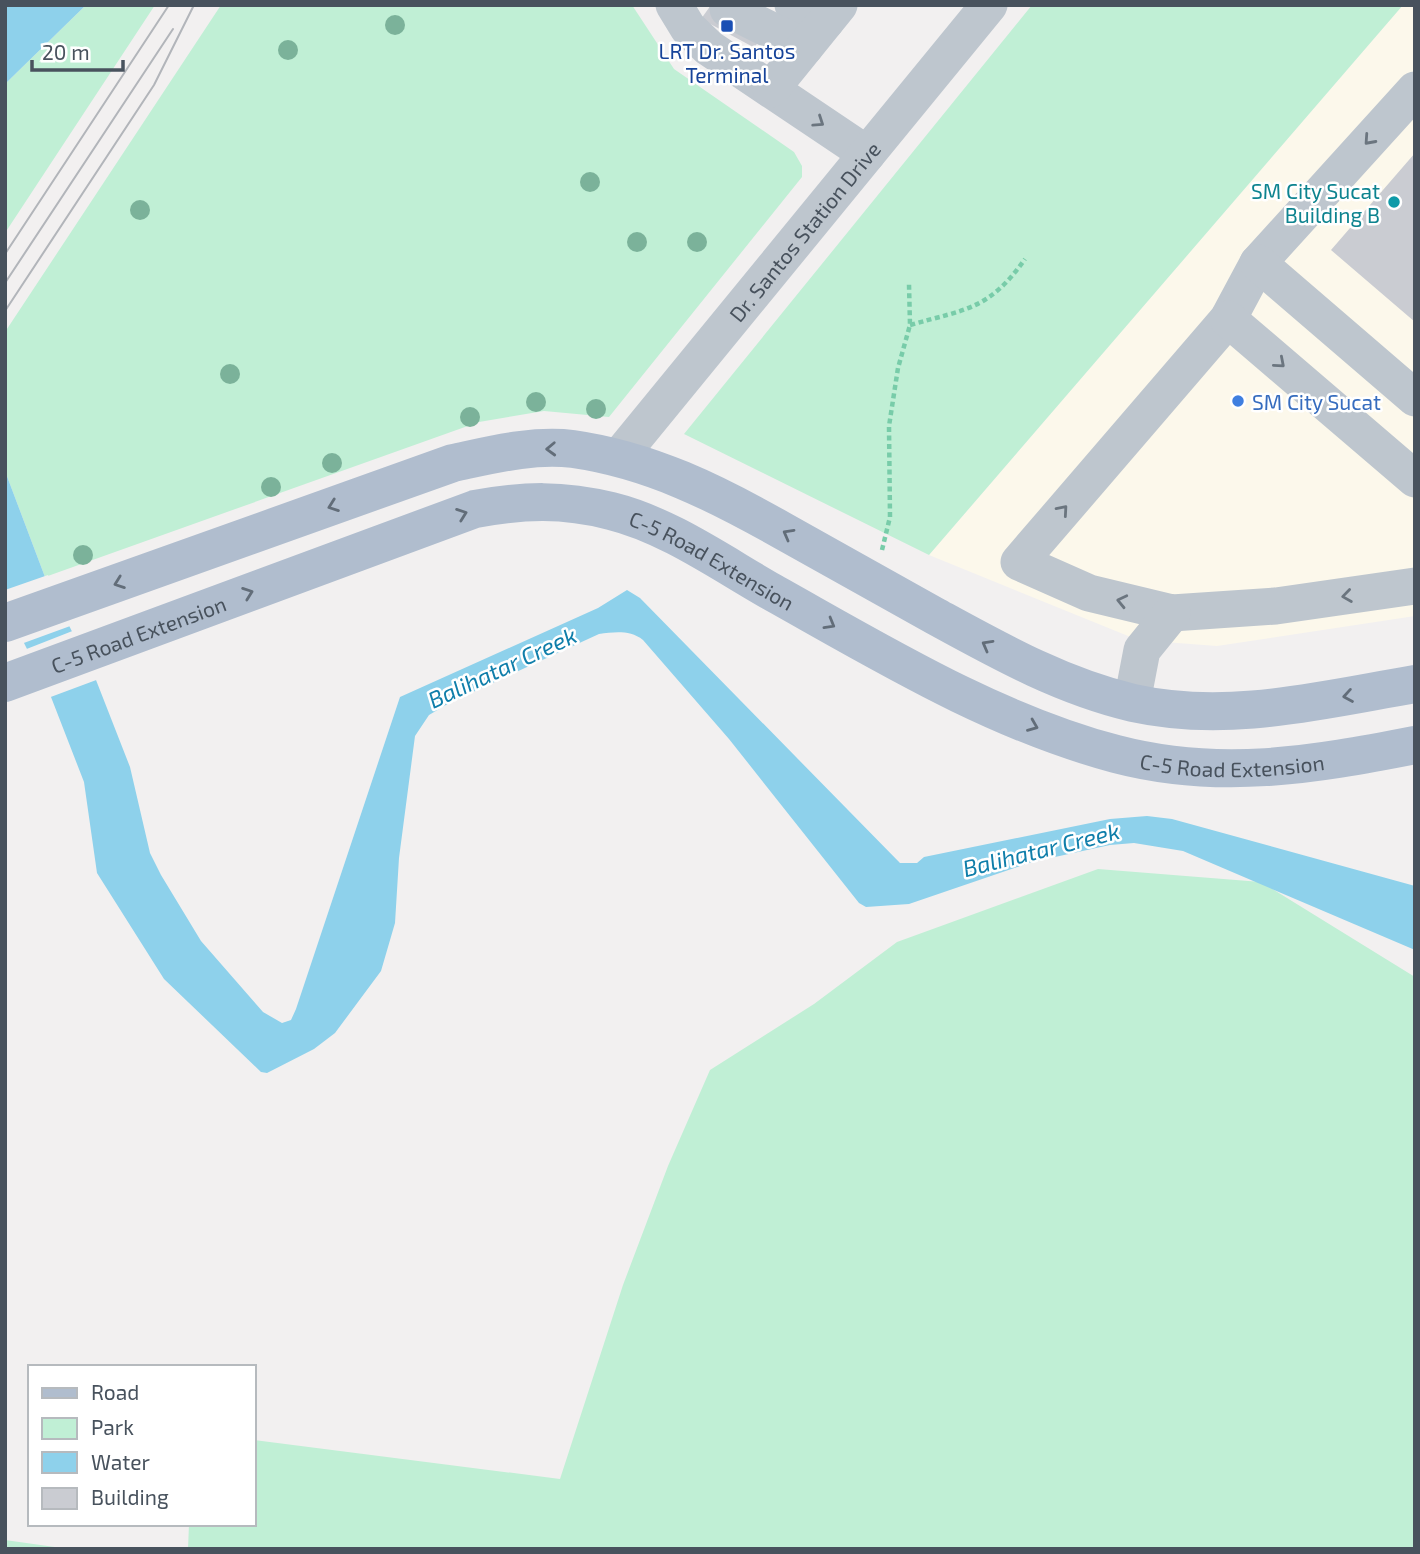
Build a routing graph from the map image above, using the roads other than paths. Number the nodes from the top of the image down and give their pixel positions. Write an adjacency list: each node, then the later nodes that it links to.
1 (674, 5): 6 (lane)
2 (793, 5): 5 (lane)
3 (989, 5): 8 (lane, Dr. Santos Station Drive)
4 (728, 9): 5 (lane)
5 (824, 25): 6 (lane)
6 (771, 89): 8 (lane, one-way to 8)
7 (1415, 90): 9 (lane, one-way to 9)
8 (867, 154): 12 (lane, Dr. Santos Station Drive)
9 (1258, 263): 10 (lane); 11 (lane)
10 (1228, 318): 13 (lane, one-way to 13); 15 (lane, one-way to 10)
11 (1415, 398)
12 (619, 457): 16 (main road, one-way to 16); 19 (main road, one-way to 12)
13 (1415, 480)
14 (1415, 586): 15 (lane, one-way to 15)
15 (1172, 613): 19 (lane)
16 (5, 623)
17 (15, 679): 20 (main road, C-5 Road Extension, one-way to 20)
18 (1415, 684): 19 (main road, one-way to 19)
19 (1132, 702)
20 (1415, 745)

